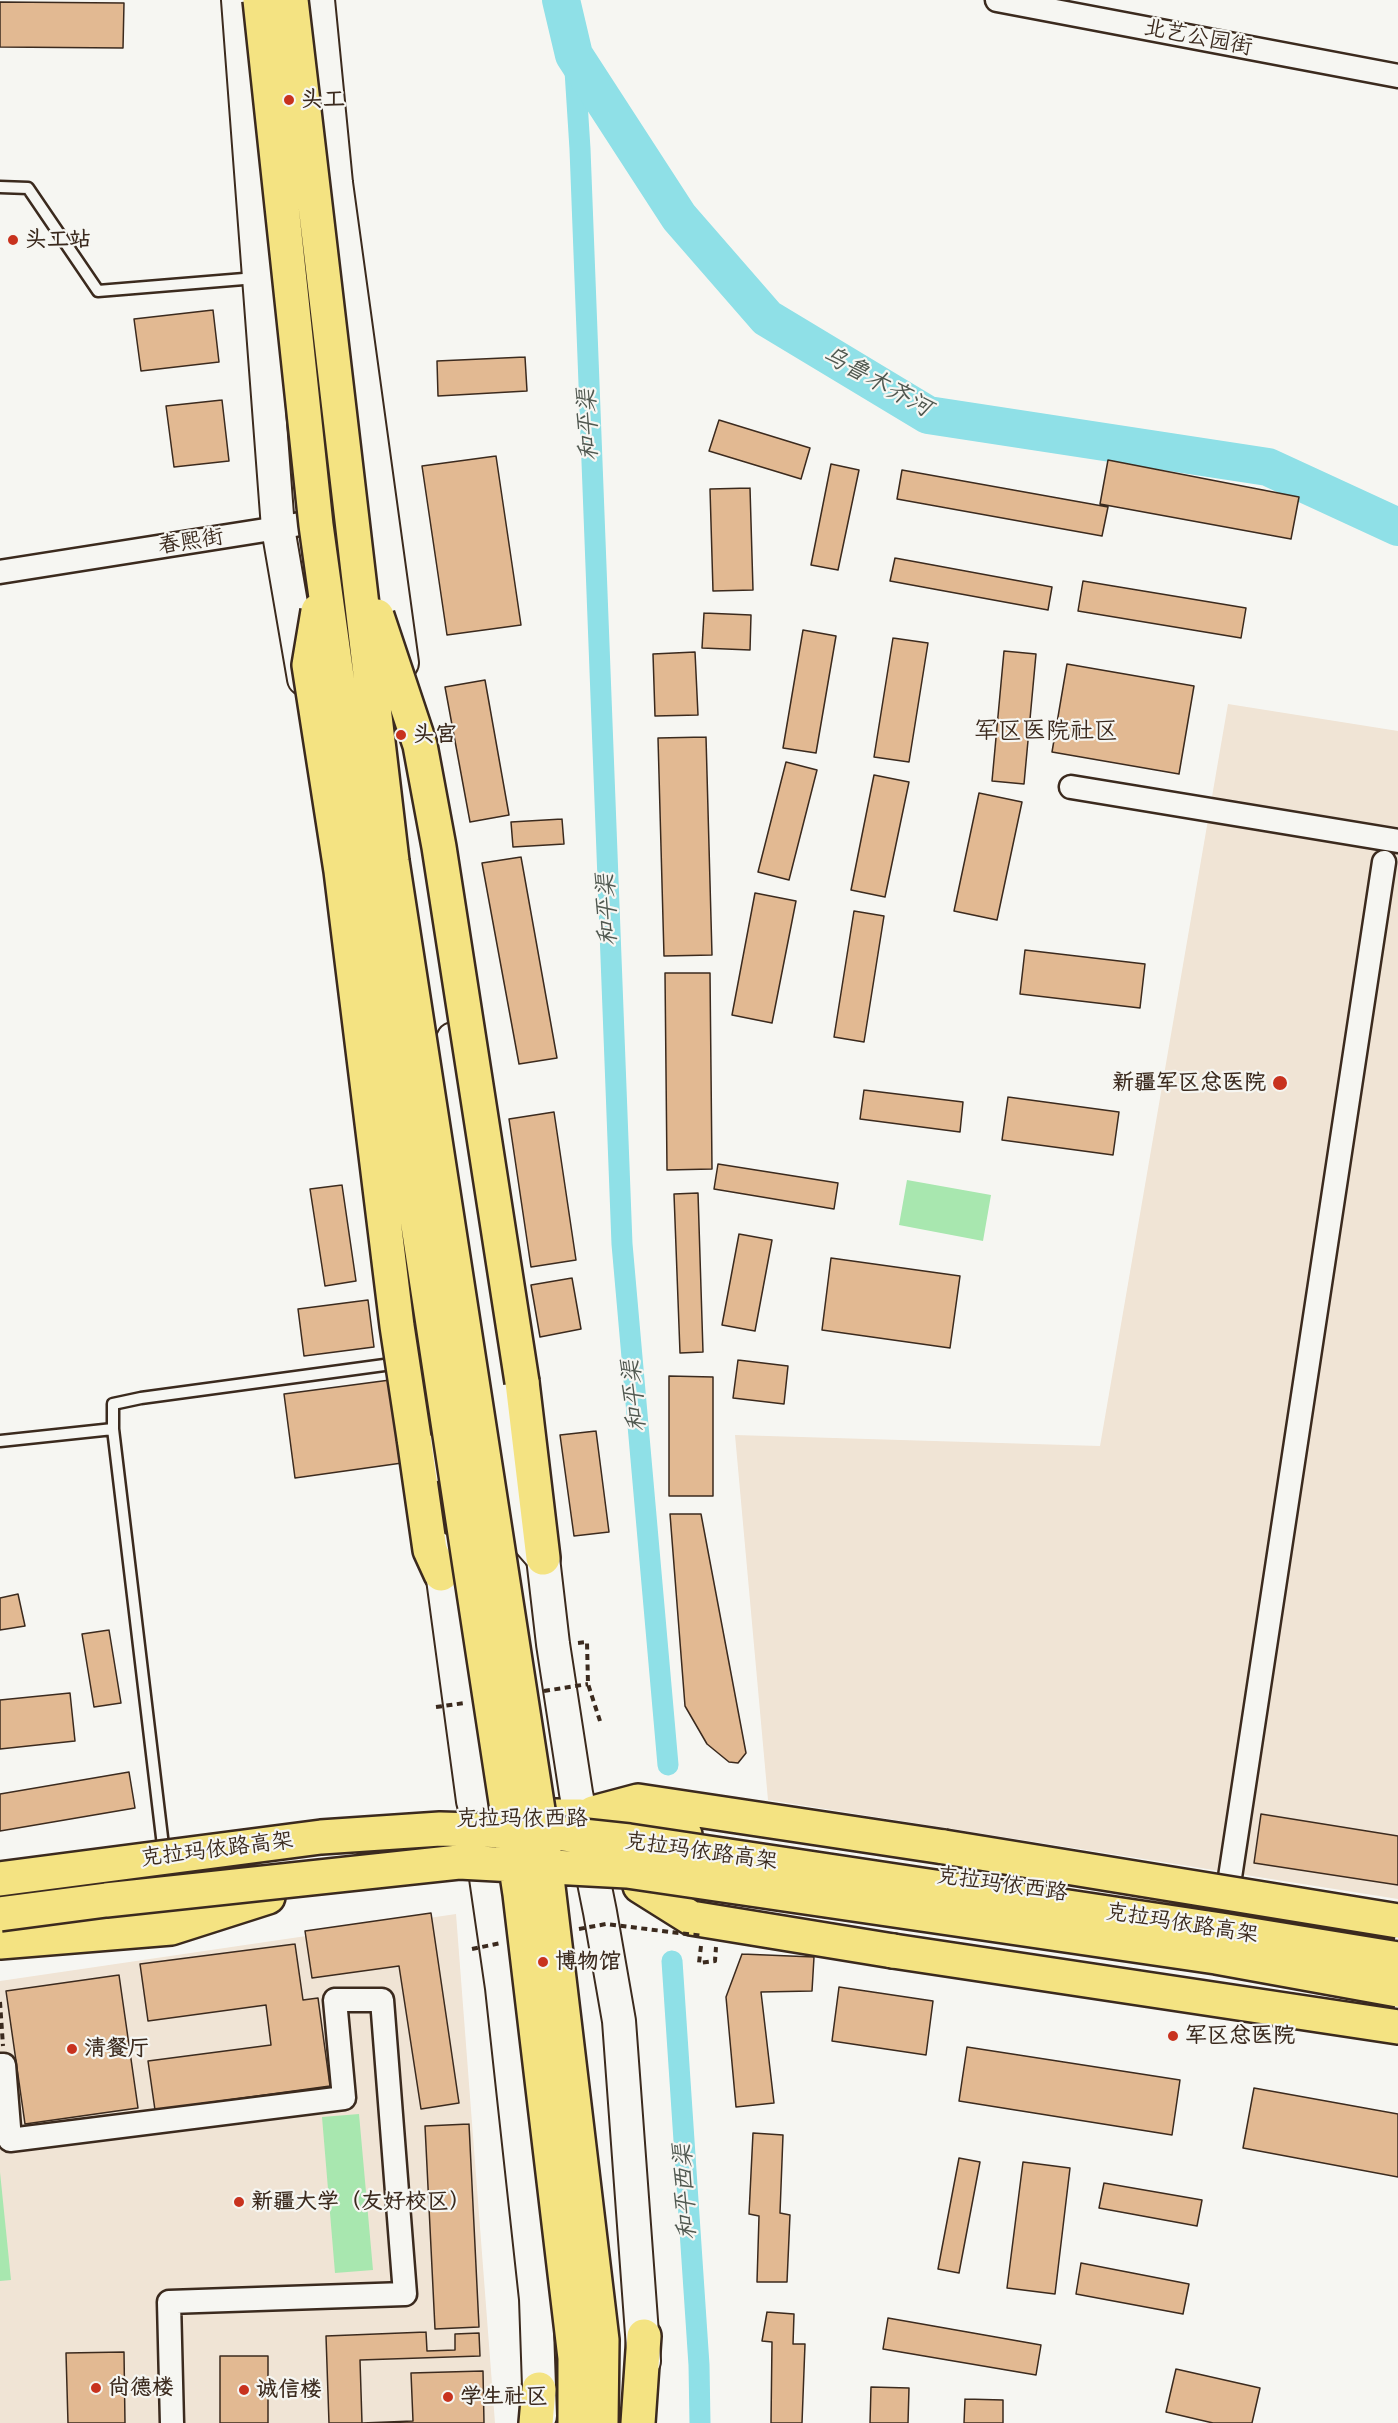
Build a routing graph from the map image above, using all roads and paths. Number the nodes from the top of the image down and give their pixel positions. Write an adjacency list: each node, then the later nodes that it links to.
1 (238, 0): 8 (main road)
2 (260, 0): 13 (main road, bridge)
3 (291, 0): 11 (main road, bridge)
4 (318, 0): 9 (main road)
5 (997, 0): 6 (street, 北艺公园街)
6 (1398, 76)
7 (0, 187): 8 (lane)
8 (259, 278): 10 (main road)
9 (381, 509): 10 (street, 春熙街); 20 (main road)
10 (278, 528): 12 (street, 春熙街); 17 (main road)
11 (356, 551): 20 (main road, bridge); 54 (main road, bridge)
12 (0, 572)
13 (323, 574): 21 (main road, bridge); 53 (main road, bridge)
14 (1071, 788): 15 (street)
15 (1398, 841)
16 (1384, 862): 33 (street)
17 (423, 1360): 18 (lane); 21 (main road)
18 (112, 1429): 19 (lane); 26 (lane)
19 (0, 1441)
20 (543, 1558): 25 (main road)
21 (441, 1574): 24 (main road)
22 (587, 1642): 23 (path)
23 (600, 1721)
24 (477, 1816): 25 (main road, 克拉玛依西路); 26 (main road, 克拉玛依西路); 27 (main road)
25 (580, 1816): 29 (main road); 33 (main road, 克拉玛依西路); 34 (main road, bridge)
26 (164, 1859): 28 (main road, 克拉玛依西路)
27 (485, 1875): 29 (main road); 31 (main road); 50 (main road)
28 (0, 1880): 41 (main road, 克拉玛依路高架, bridge)
29 (594, 1883): 30 (main road); 49 (main road)
30 (640, 1886): 43 (main road); 47 (main road)
31 (268, 1897): 35 (main road); 37 (main road)
32 (0, 1914): 44 (main road, 克拉玛依路高架, bridge)
33 (1222, 1919): 40 (main road, 克拉玛依西路); 43 (street)
34 (1398, 1921)
35 (0, 1926)
36 (572, 1930): 42 (path, bridge)
37 (0, 1942)
38 (505, 1942): 39 (path, bridge)
39 (472, 1948)
40 (1398, 1949)
41 (1398, 1959)
42 (699, 1963)
43 (1217, 1972): 45 (main road)
44 (1398, 1990)
45 (1398, 1998)
46 (0, 2002): 48 (path)
47 (1398, 2027)
48 (2, 2065): 51 (street)
49 (644, 2336): 55 (main road); 56 (main road)
50 (539, 2389): 52 (main road)
51 (172, 2423)
52 (538, 2423)
53 (575, 2423)
54 (601, 2423)
55 (638, 2423)
56 (645, 2423)

